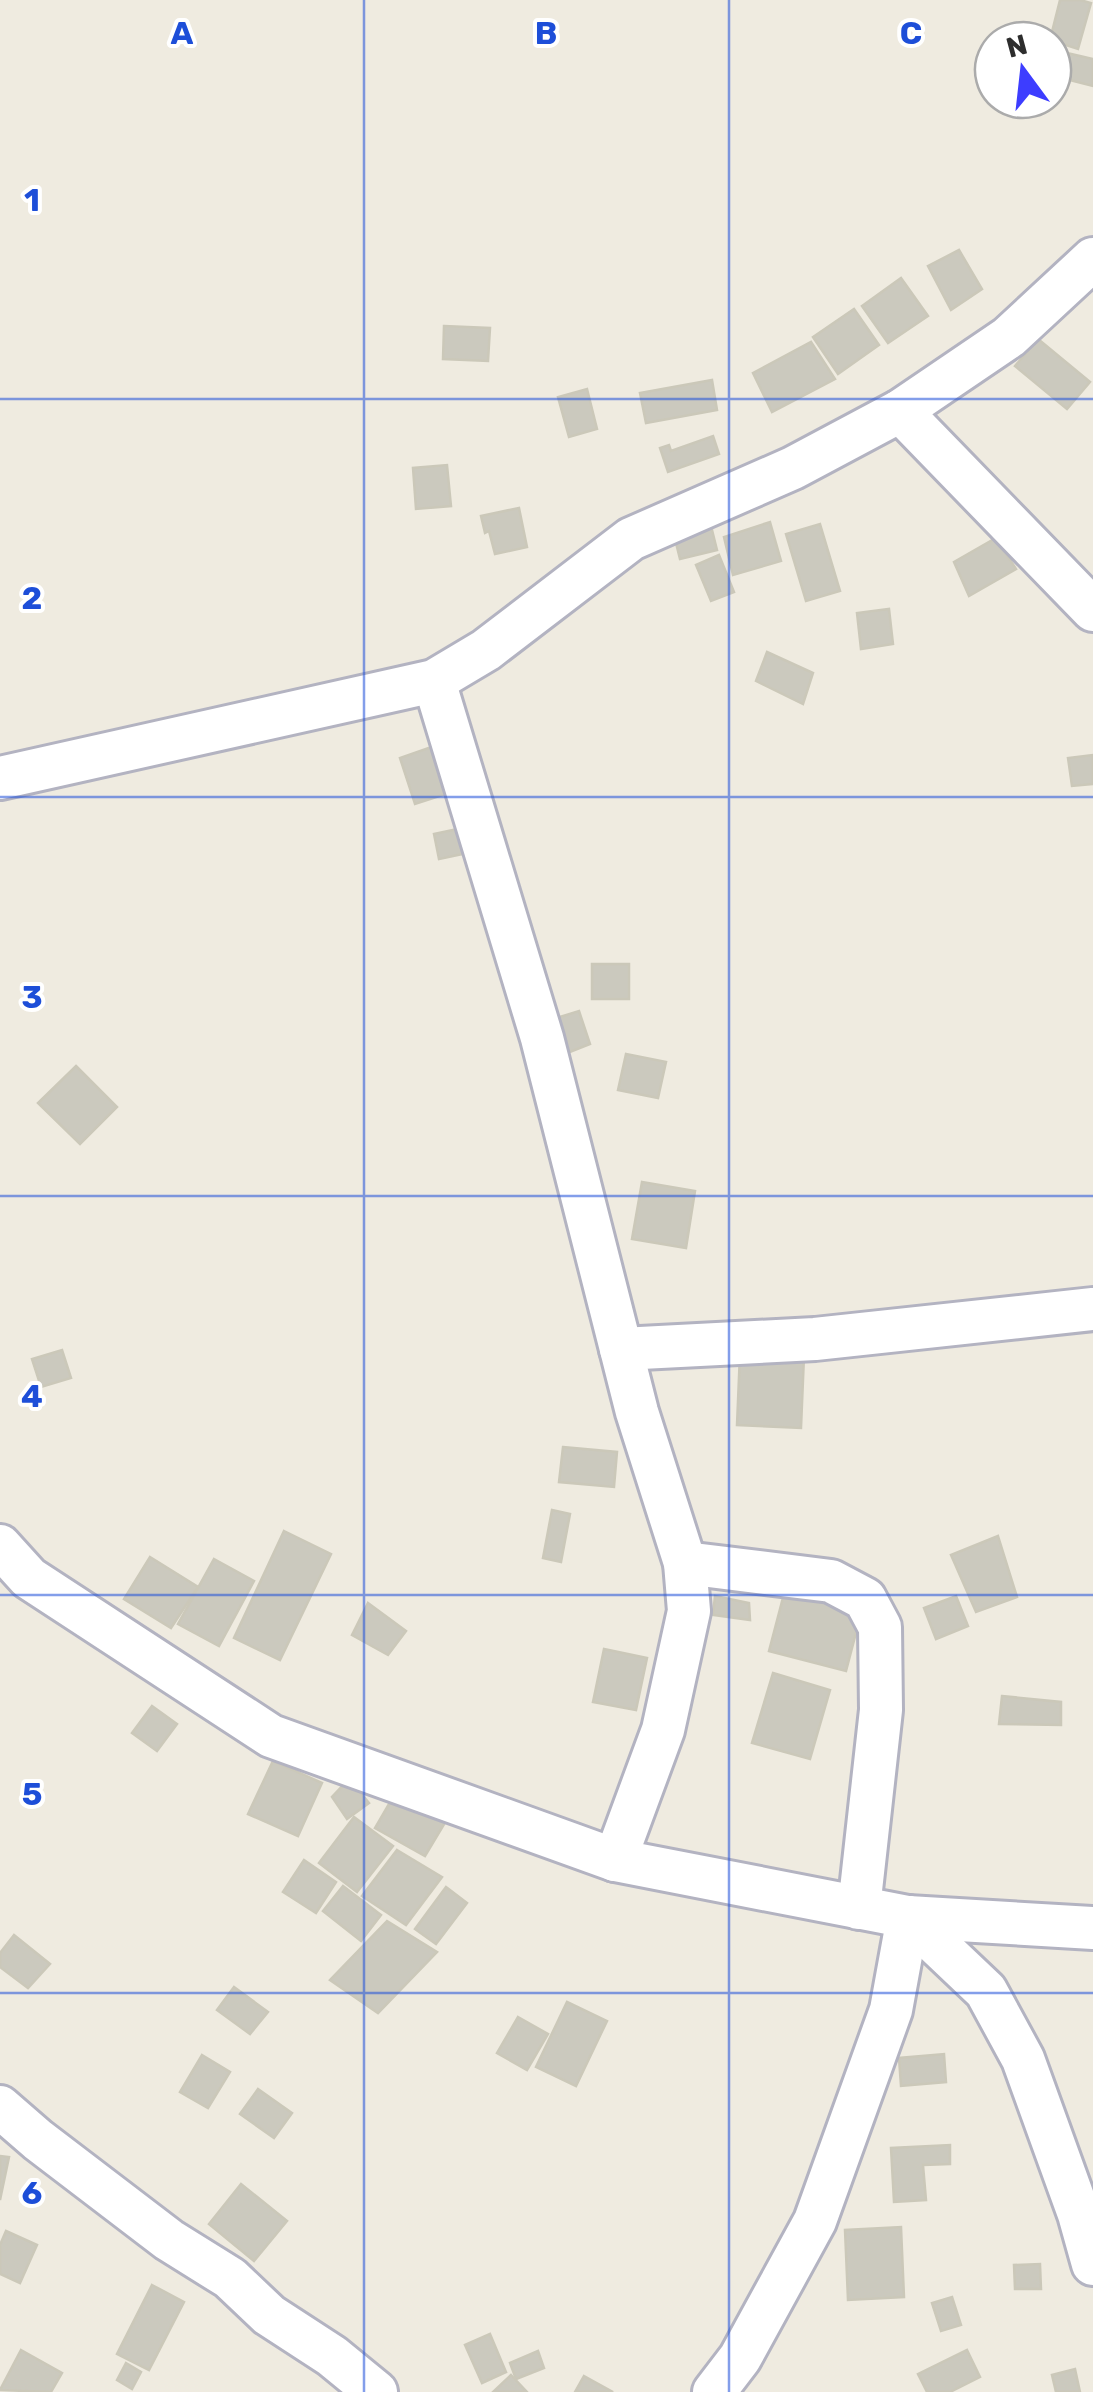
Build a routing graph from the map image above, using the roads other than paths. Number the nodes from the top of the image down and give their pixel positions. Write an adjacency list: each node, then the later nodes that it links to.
1 (1093, 259): 2 (street)
2 (900, 411): 3 (street); 4 (street)
3 (1093, 610)
4 (434, 680): 5 (street); 7 (street)
5 (0, 778)
6 (1093, 1309): 7 (street)
7 (621, 1348): 9 (street)
8 (0, 1546): 10 (street)
9 (686, 1563): 10 (street); 11 (street)
10 (615, 1860): 11 (street)
11 (860, 1908): 12 (street)
12 (908, 1917): 13 (street); 15 (street); 17 (street)
13 (1093, 1928)
14 (0, 2107): 16 (street)
15 (1093, 2264)
16 (376, 2392)
17 (714, 2392)

